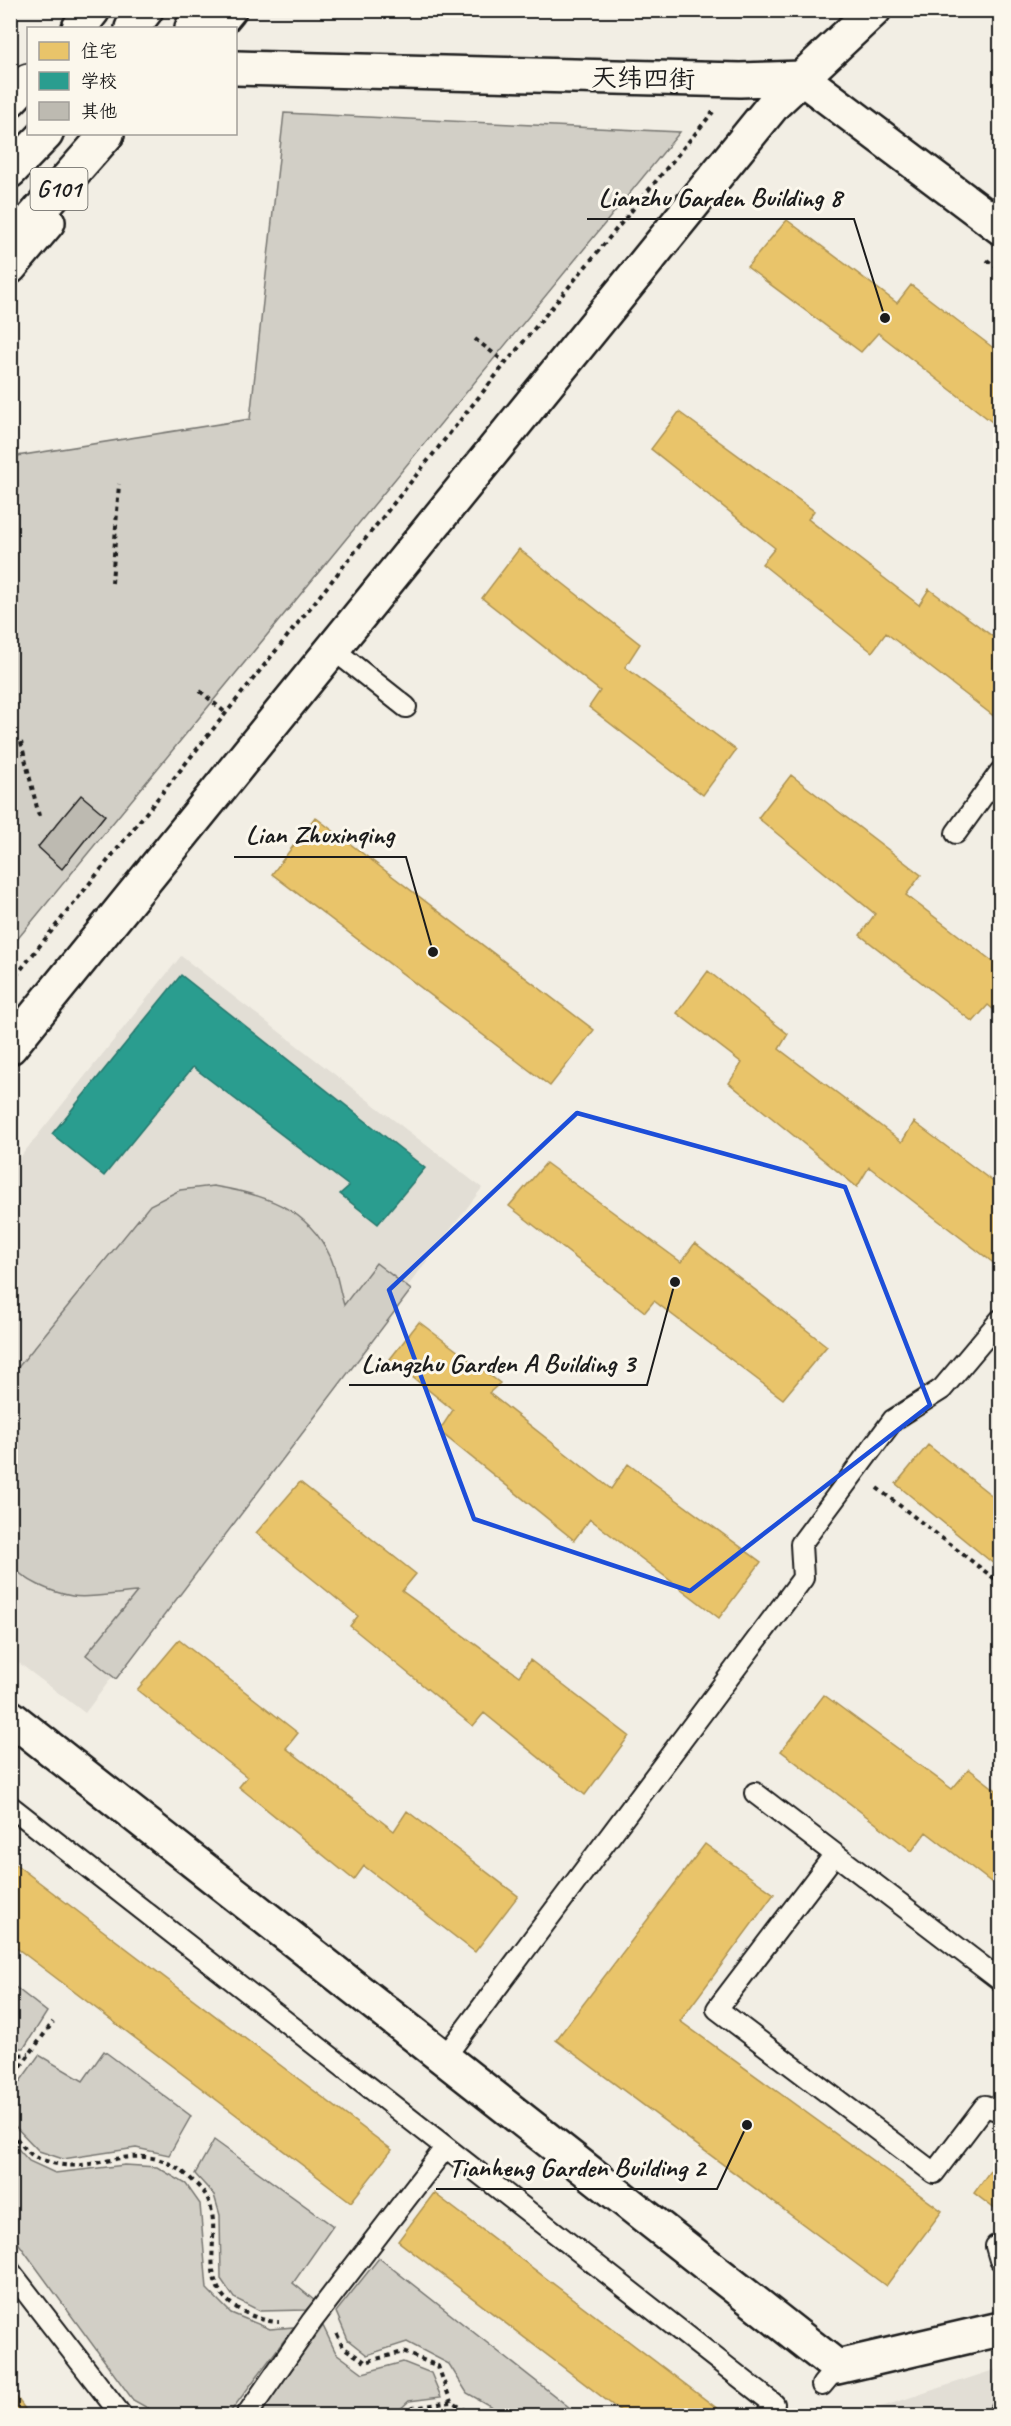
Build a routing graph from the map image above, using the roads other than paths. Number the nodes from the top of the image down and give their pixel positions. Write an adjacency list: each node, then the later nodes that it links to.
1 (93, 10): 6 (main road)
2 (146, 10): 7 (main road)
3 (206, 10): 8 (main road)
4 (229, 10): 9 (main road)
5 (874, 10): 11 (main road)
6 (80, 27)
7 (133, 27)
8 (193, 27)
9 (215, 27)
10 (237, 68): 11 (main road, 天纬四街)
11 (802, 78): 18 (main road); 21 (main road)
12 (27, 82): 13 (main road)
13 (10, 100)
14 (45, 135): 17 (main road, G101)
15 (106, 135): 19 (main road, G101)
16 (123, 135): 20 (main road, G101)
17 (10, 171)
18 (1000, 227)
19 (10, 244)
20 (10, 267)
21 (334, 650): 22 (lane); 25 (main road)
22 (406, 707)
23 (1000, 772): 24 (lane)
24 (956, 833)
25 (10, 1047)
26 (1000, 1320): 32 (lane)
27 (10, 1717): 32 (main road)
28 (755, 1793): 30 (lane)
29 (10, 1806): 34 (lane)
30 (835, 1854): 31 (lane); 33 (lane)
31 (1000, 1980)
32 (444, 2058): 36 (main road)
33 (1000, 2111)
34 (445, 2148): 39 (lane); 40 (lane)
35 (10, 2271): 38 (lane)
36 (1000, 2329)
37 (1000, 2412): 41 (lane)
38 (122, 2415)
39 (246, 2415)
40 (766, 2415)
41 (997, 2415)

